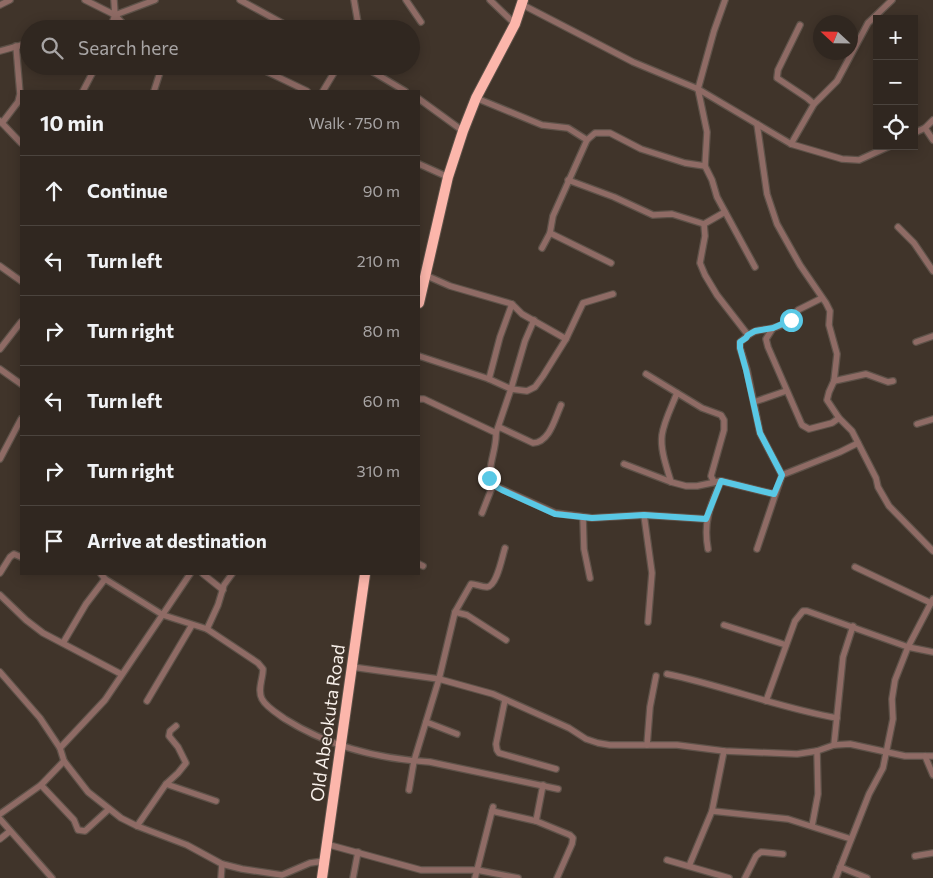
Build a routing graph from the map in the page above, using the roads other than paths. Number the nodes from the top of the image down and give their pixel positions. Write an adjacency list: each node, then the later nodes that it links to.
1 (10, 0): 12 (street)
2 (85, 0): 13 (street)
3 (114, 0): 13 (street)
4 (155, 0): 13 (street)
5 (240, 0): 16 (street)
6 (354, 0): 17 (street)
7 (406, 0): 18 (street)
8 (490, 0): 19 (street)
9 (725, 0): 29 (street)
10 (892, 0): 37 (street)
11 (522, 2): 19 (highway); 29 (street)
12 (0, 5)
13 (115, 15): 14 (street); 15 (street)
14 (113, 20)
15 (120, 20)
16 (277, 20)
17 (357, 20)
18 (420, 20)
19 (515, 24): 35 (highway)
20 (800, 25): 37 (street)
21 (20, 45): 22 (street)
22 (16, 46): 23 (street); 39 (street)
23 (0, 51)
24 (91, 75): 30 (street)
25 (159, 75): 31 (street)
26 (274, 75): 32 (street)
27 (332, 75): 33 (street)
28 (376, 75): 34 (street)
29 (698, 89): 40 (street); 50 (street)
30 (83, 90)
31 (154, 90)
32 (305, 90)
33 (323, 90)
34 (403, 90)
35 (476, 98): 42 (highway); 44 (street)
36 (420, 100): 42 (street)
37 (814, 104): 47 (street)
38 (933, 120): 41 (street)
39 (1, 122): 46 (street)
40 (757, 124): 47 (street); 66 (street)
41 (925, 128): 43 (street); 45 (street)
42 (463, 131): 51 (highway)
43 (918, 131)
44 (586, 140): 50 (street); 52 (street)
45 (933, 140)
46 (20, 142)
47 (791, 144): 48 (street)
48 (881, 150)
49 (420, 164): 51 (street)
50 (705, 166): 53 (street)
51 (448, 177): 62 (highway)
52 (568, 180): 54 (street); 56 (street)
53 (725, 212): 54 (street); 60 (street)
54 (704, 224): 71 (street)
55 (898, 227): 61 (street)
56 (550, 234): 57 (street); 58 (street)
57 (542, 248)
58 (611, 263)
59 (0, 266): 63 (street)
60 (755, 267)
61 (933, 271)
62 (425, 275): 65 (highway); 67 (street)
63 (20, 280)
64 (613, 294): 73 (street)
65 (420, 298)
66 (822, 298): 70 (street); 80 (street)
67 (512, 304): 68 (street); 79 (street)
68 (534, 320): 73 (street); 83 (street)
69 (20, 323): 75 (street)
70 (773, 328): 71 (street); 84 (street)
71 (748, 335): 87 (street)
72 (933, 336): 74 (street)
73 (566, 339): 83 (street)
74 (916, 342)
75 (0, 349)
76 (420, 356): 79 (street)
77 (0, 370): 82 (street)
78 (646, 374): 85 (street)
79 (488, 379): 83 (street)
80 (834, 381): 81 (street); 89 (street)
81 (893, 381)
82 (20, 383)
83 (511, 389): 93 (street)
84 (786, 391): 87 (street); 89 (street)
85 (677, 393): 99 (street); 100 (street)
86 (420, 399): 93 (street)
87 (754, 402): 97 (street)
88 (561, 405): 93 (street)
89 (839, 418): 94 (street)
90 (933, 419): 92 (street)
91 (20, 421): 95 (street)
92 (917, 424)
93 (497, 430): 101 (street)
94 (858, 443): 97 (street); 110 (street)
95 (0, 459)
96 (624, 464): 99 (street)
97 (782, 475): 102 (street)
98 (721, 481): 100 (street); 102 (street); 106 (street)
99 (671, 482): 100 (street)
100 (714, 482)
101 (493, 485): 103 (street); 105 (street)
102 (774, 494): 109 (street)
103 (482, 513)
104 (644, 515): 105 (street); 106 (street); 125 (street)
105 (583, 517): 119 (street)
106 (706, 519): 108 (street)
107 (504, 548): 123 (street)
108 (708, 549)
109 (757, 549)
110 (933, 551)
111 (20, 557): 113 (street)
112 (855, 567): 122 (street)
113 (0, 573)
114 (189, 575): 124 (street)
115 (204, 575): 120 (street)
116 (231, 575): 120 (street)
117 (365, 575): 135 (highway, Old Abeokuta Road)
118 (103, 576): 124 (street); 131 (street)
119 (590, 578)
120 (223, 590): 129 (street)
121 (0, 596): 131 (street)
122 (932, 601): 133 (street)
123 (455, 612): 130 (street); 140 (street)
124 (163, 615): 126 (street); 137 (street)
125 (648, 622)
126 (192, 625): 129 (street); 142 (street)
127 (724, 625): 132 (street)
128 (853, 626): 132 (street); 133 (street); 144 (street)
129 (207, 629): 150 (street)
130 (506, 640)
131 (63, 643): 137 (street)
132 (786, 645): 143 (street)
133 (908, 647): 134 (street); 154 (street)
134 (933, 652)
135 (352, 667): 140 (street); 150 (highway, Old Abeokuta Road)
136 (0, 672): 151 (street)
137 (121, 674): 151 (street)
138 (667, 674): 143 (street)
139 (656, 676): 148 (street)
140 (439, 680): 141 (street); 145 (street)
141 (505, 700): 148 (street); 159 (street)
142 (147, 701)
143 (766, 701): 144 (street)
144 (837, 718): 149 (street)
145 (426, 722): 147 (street); 158 (street)
146 (176, 726): 161 (street)
147 (457, 734)
148 (647, 745): 152 (street)
149 (834, 745): 153 (street); 154 (street)
150 (340, 746): 158 (street); 177 (highway, Old Abeokuta Road)
151 (60, 748): 157 (street)
152 (724, 750): 153 (street); 168 (street)
153 (817, 751): 173 (street)
154 (887, 751): 155 (street); 176 (street)
155 (925, 756): 156 (street); 160 (street)
156 (933, 756)
157 (64, 761): 162 (street); 167 (street)
158 (414, 761): 163 (street); 165 (street)
159 (556, 769)
160 (933, 775)
161 (166, 784): 166 (street); 172 (street)
162 (41, 785): 167 (street); 169 (street)
163 (543, 786): 164 (street); 171 (street)
164 (558, 789)
165 (409, 790)
166 (216, 801)
167 (109, 809): 172 (street)
168 (712, 811): 173 (street); 185 (street)
169 (0, 814)
170 (0, 819): 174 (street)
171 (536, 821): 188 (street); 196 (street)
172 (137, 826): 184 (street)
173 (812, 826): 176 (street)
174 (10, 831): 175 (street); 189 (street)
175 (0, 838)
176 (851, 839): 186 (street)
177 (326, 844): 178 (street); 183 (highway, Old Abeokuta Road)
178 (358, 852): 187 (street); 192 (street)
179 (933, 853): 181 (street)
180 (783, 854): 198 (street)
181 (915, 856)
182 (666, 860): 185 (street)
183 (324, 861): 184 (street); 191 (highway, Old Abeokuta Road)
184 (222, 864): 190 (street)
185 (689, 866): 197 (street)
186 (840, 867): 199 (street); 200 (street)
187 (421, 870): 188 (street); 193 (street)
188 (477, 870): 194 (street); 195 (street)
189 (52, 878)
190 (221, 878)
191 (322, 878)
192 (353, 878)
193 (420, 878)
194 (475, 878)
195 (518, 878)
196 (557, 878)
197 (729, 878)
198 (745, 878)
199 (836, 878)
200 (867, 878)

